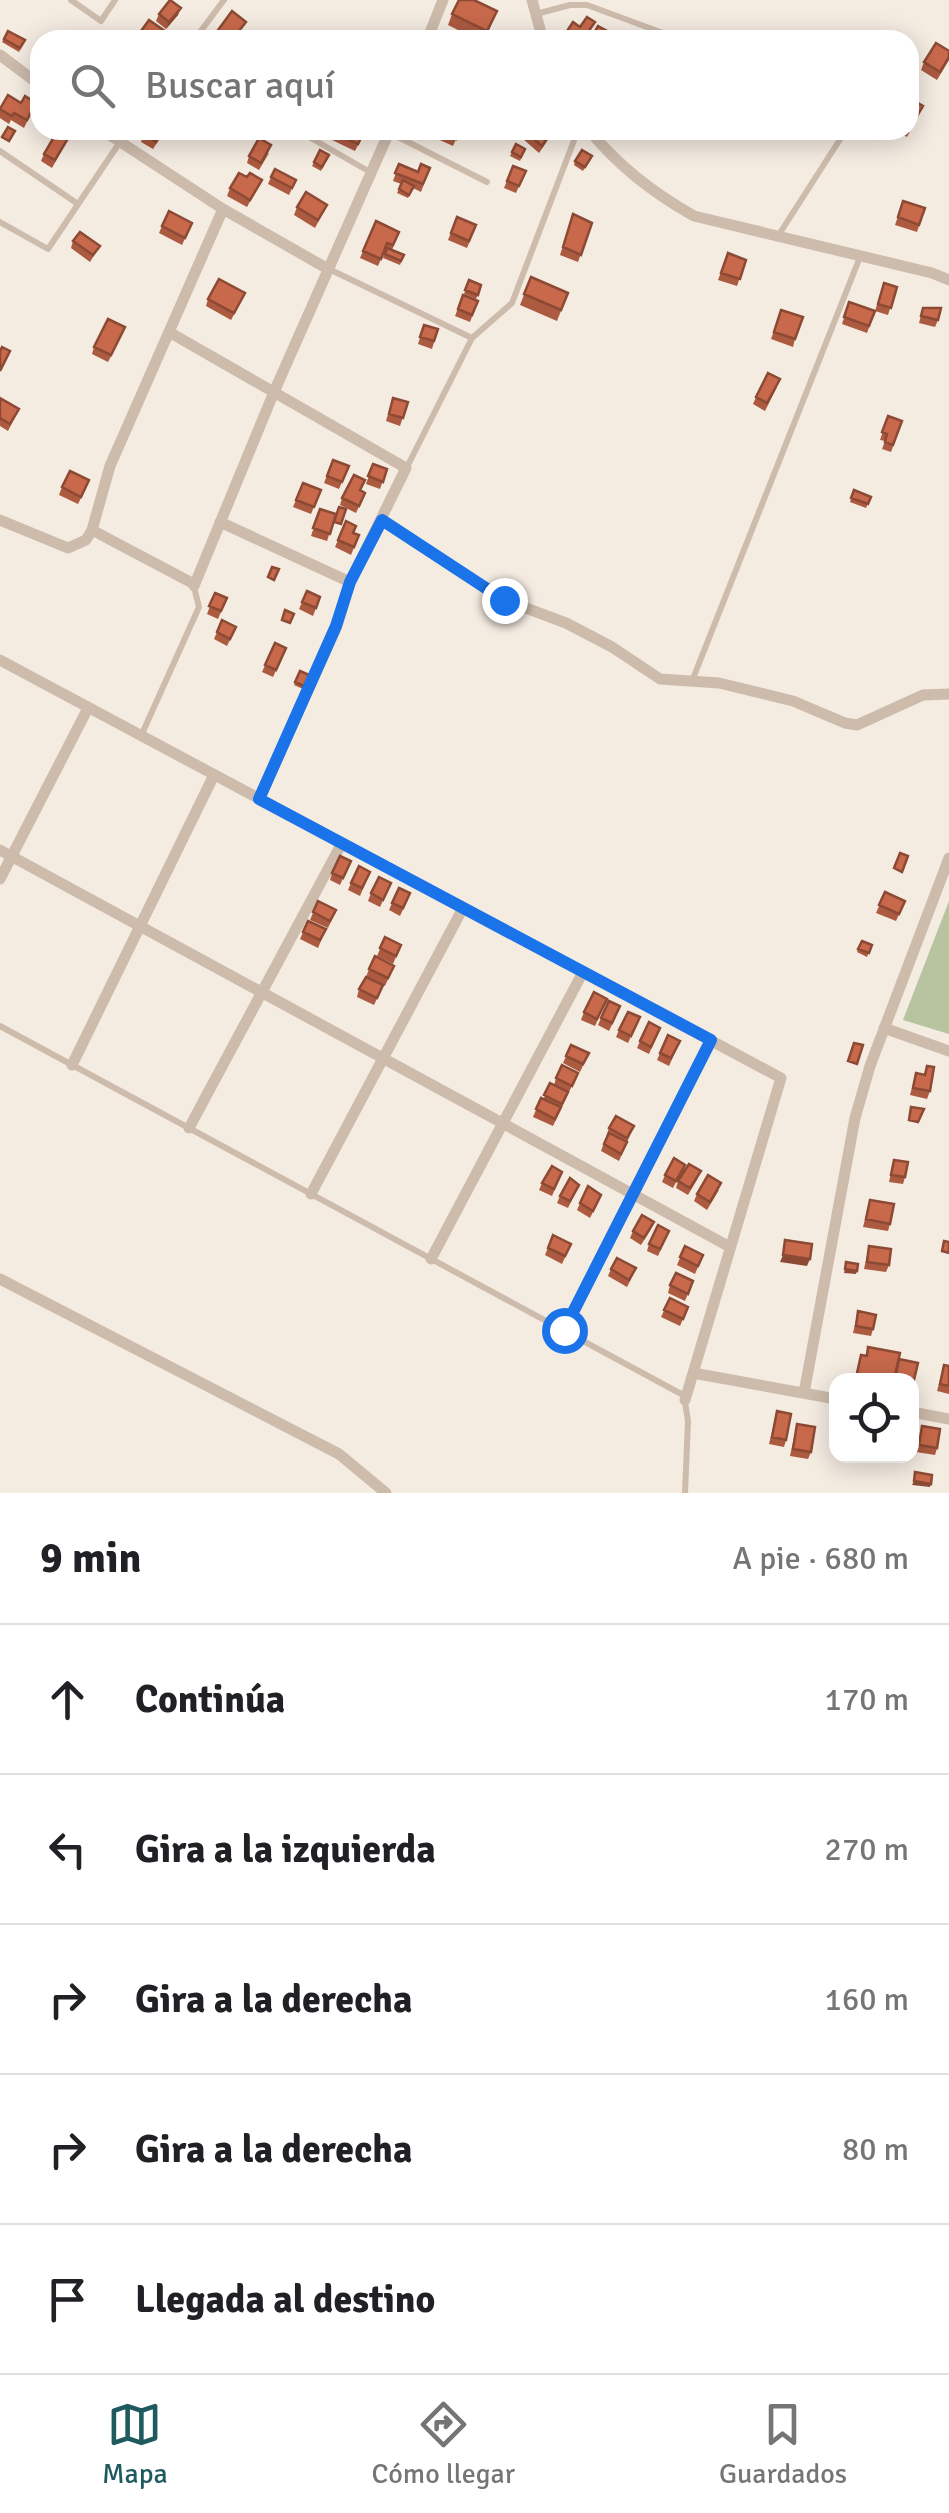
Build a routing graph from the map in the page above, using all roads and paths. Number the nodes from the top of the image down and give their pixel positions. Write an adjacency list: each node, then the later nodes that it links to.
1 (71, 0): 2 (lane)
2 (115, 0)
3 (224, 0): 7 (lane)
4 (443, 0): 8 (street)
5 (532, 0): 6 (street)
6 (536, 14): 9 (street); 10 (lane)
7 (202, 30)
8 (431, 30)
9 (540, 30)
10 (655, 30)
11 (0, 56): 12 (street)
12 (30, 78)
13 (115, 140): 21 (street)
14 (121, 140): 21 (lane)
15 (314, 140): 23 (lane)
16 (386, 140): 23 (street)
17 (407, 140): 24 (lane)
18 (574, 140): 33 (lane)
19 (598, 140): 28 (street)
20 (840, 140): 28 (lane)
21 (119, 143): 25 (lane); 26 (street)
22 (0, 151): 25 (lane)
23 (371, 173): 30 (street)
24 (487, 182)
25 (78, 204): 27 (lane)
26 (223, 209): 30 (street); 32 (street)
27 (0, 222)
28 (778, 236): 29 (street)
29 (861, 256): 31 (street); 43 (lane)
30 (328, 268): 33 (lane); 34 (street)
31 (949, 280)
32 (169, 332): 34 (street); 39 (street)
33 (472, 338): 35 (lane)
34 (274, 392): 35 (street); 38 (street)
35 (406, 468): 37 (street)
36 (0, 520): 39 (street)
37 (382, 520): 40 (street); 43 (street)
38 (220, 522): 40 (street); 41 (street)
39 (92, 530): 41 (street)
40 (350, 582): 48 (street)
41 (194, 585): 46 (lane)
42 (0, 660): 45 (street)
43 (692, 681): 44 (street)
44 (949, 694)
45 (88, 708): 46 (street); 50 (street)
46 (141, 736): 47 (street)
47 (214, 775): 48 (street); 54 (street)
48 (259, 799): 49 (street)
49 (342, 843): 53 (street); 56 (street)
50 (6, 853): 52 (street); 54 (street)
51 (949, 858): 58 (street)
52 (0, 879)
53 (463, 908): 55 (street); 61 (street)
54 (140, 926): 56 (street); 62 (street)
55 (582, 972): 59 (street); 63 (street)
56 (262, 992): 61 (street); 64 (street)
57 (0, 1026): 62 (lane)
58 (884, 1028): 60 (street); 72 (street)
59 (711, 1040): 66 (street); 67 (street)
60 (949, 1051)
61 (383, 1058): 63 (street); 65 (street)
62 (72, 1065): 64 (lane)
63 (503, 1123): 66 (street); 68 (street)
64 (189, 1128): 65 (lane)
65 (311, 1194): 68 (lane)
66 (633, 1194): 67 (street); 70 (street)
67 (730, 1247): 71 (street)
68 (431, 1259): 70 (lane)
69 (0, 1279): 77 (street)
70 (564, 1330): 73 (lane)
71 (693, 1373): 72 (street); 73 (street)
72 (804, 1393): 74 (street)
73 (686, 1398): 78 (lane)
74 (829, 1398)
75 (919, 1413): 76 (street)
76 (949, 1419)
77 (386, 1493)
78 (684, 1493)

